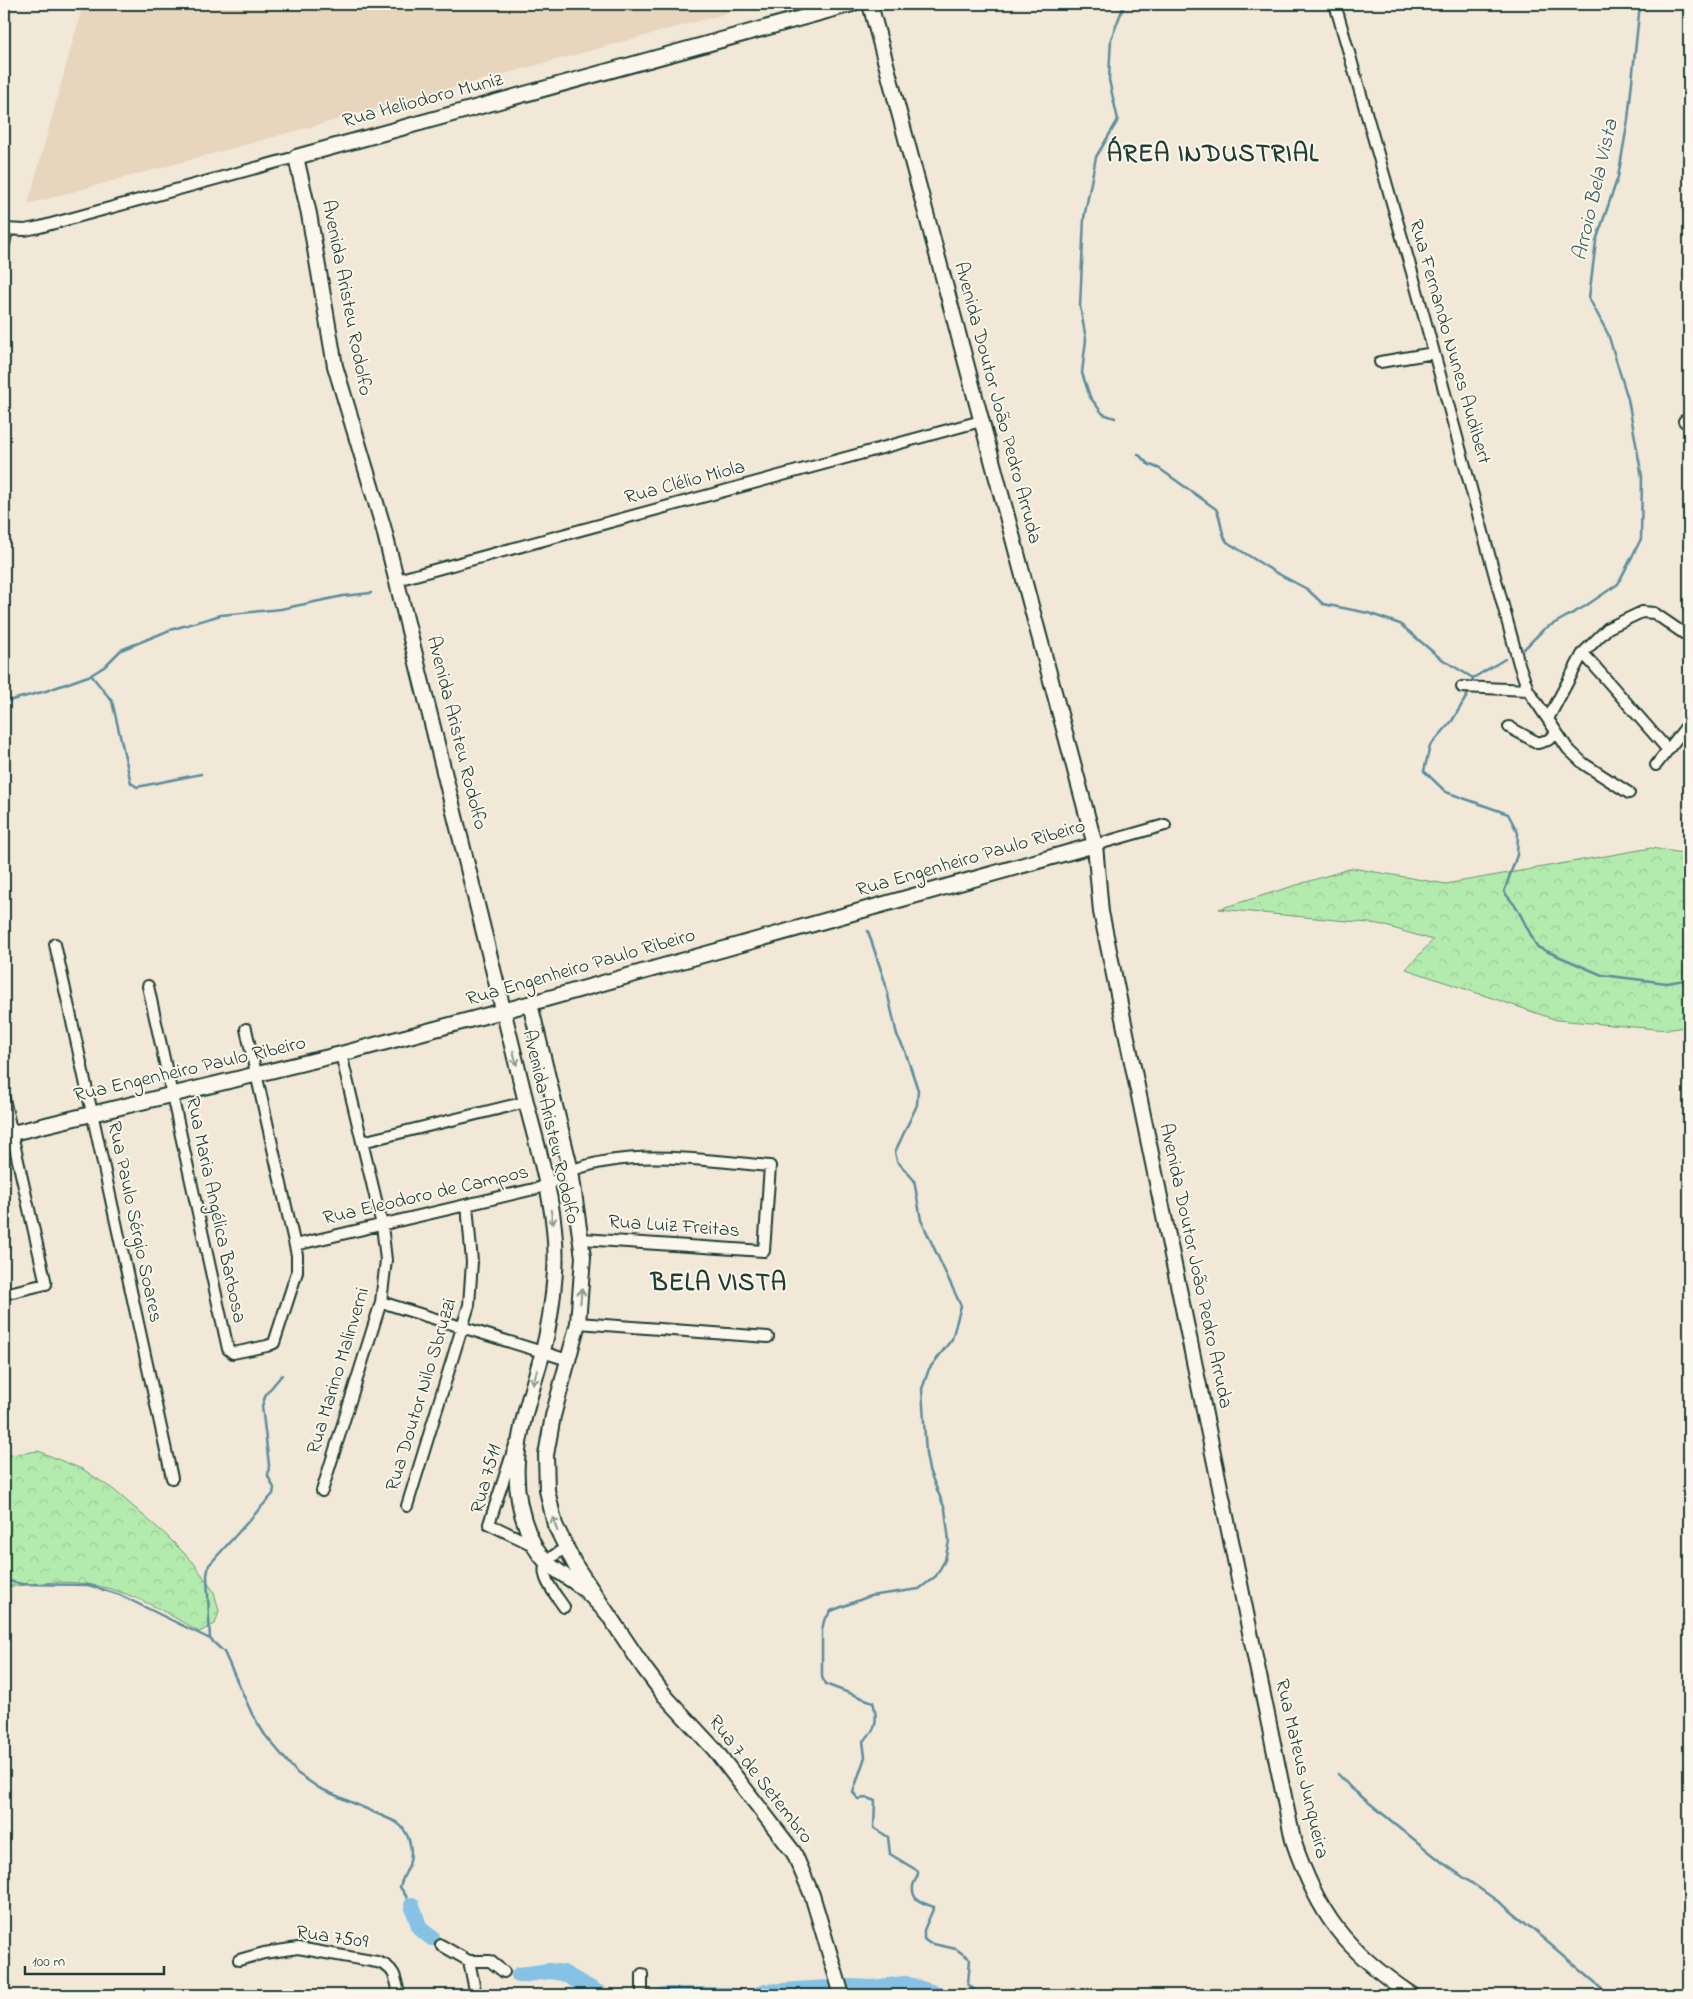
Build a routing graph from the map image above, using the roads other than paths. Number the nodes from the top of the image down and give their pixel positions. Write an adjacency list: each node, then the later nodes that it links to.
1 (852, 4): 4 (street, Rua Heliodoro Muniz)
2 (870, 4): 9 (street, Avenida Doutor João Pedro Arruda)
3 (1335, 4): 7 (street, Rua Fernando Nunes Audibert)
4 (296, 157): 5 (street, Rua Heliodoro Muniz); 10 (street, Avenida Aristeu Rodolfo)
5 (5, 229): 6 (street)
6 (4, 245)
7 (1434, 353): 8 (street); 14 (street, Rua Fernando Nunes Audibert)
8 (1380, 362)
9 (981, 421): 10 (street, Rua Clélio Miola); 24 (street, Avenida Doutor João Pedro Arruda)
10 (397, 580): 28 (street, Avenida Aristeu Rodolfo)
11 (1689, 636): 12 (street)
12 (1583, 653): 15 (street); 20 (street)
13 (1462, 686): 14 (street)
14 (1528, 690): 15 (street)
15 (1548, 719): 18 (street)
16 (1689, 722): 19 (street)
17 (1509, 727): 18 (street)
18 (1556, 734): 22 (street)
19 (1685, 737): 20 (street)
20 (1668, 750): 21 (street)
21 (1656, 765)
22 (1629, 793)
23 (1165, 825): 24 (street, Rua Engenheiro Paulo Ribeiro)
24 (1095, 844): 27 (street, Rua Engenheiro Paulo Ribeiro); 61 (street, Avenida Doutor João Pedro Arruda)
25 (55, 944): 35 (street, Rua Paulo Sérgio Soares)
26 (148, 986): 32 (street, Rua Maria Angélica Barbosa)
27 (530, 1004): 28 (street, Rua Engenheiro Paulo Ribeiro); 38 (street, Avenida Aristeu Rodolfo)
28 (503, 1011): 30 (street, Rua Engenheiro Paulo Ribeiro); 34 (street, Avenida Aristeu Rodolfo, one-way to 34)
29 (246, 1028): 31 (street)
30 (341, 1054): 31 (street, Rua Engenheiro Paulo Ribeiro); 37 (street, Rua Marino Malinverni)
31 (257, 1076): 32 (street, Rua Engenheiro Paulo Ribeiro); 43 (street)
32 (172, 1095): 35 (street, Rua Engenheiro Paulo Ribeiro); 43 (street, Rua Maria Angélica Barbosa)
33 (4, 1099): 36 (street)
34 (526, 1102): 37 (street); 39 (street, Avenida Aristeu Rodolfo)
35 (92, 1114): 36 (street, Rua Engenheiro Paulo Ribeiro); 53 (street, Rua Paulo Sérgio Soares)
36 (8, 1134): 45 (street)
37 (362, 1142): 41 (street, Rua Marino Malinverni)
38 (571, 1171): 39 (street, Rua Eleodoro de Campos); 42 (street, Avenida Aristeu Rodolfo); 44 (street, Rua Eleodoro de Campos)
39 (547, 1186): 40 (street, Rua Eleodoro de Campos); 50 (street, Avenida Aristeu Rodolfo, one-way to 50)
40 (467, 1205): 41 (street, Rua Eleodoro de Campos); 48 (street, Rua Doutor Nilo Sbruzzi)
41 (382, 1225): 43 (street, Rua Eleodoro de Campos); 46 (street, Rua Marino Malinverni)
42 (582, 1239): 44 (street, Rua Luiz Freitas); 47 (street, Avenida Aristeu Rodolfo, one-way to 42)
43 (295, 1245)
44 (764, 1251)
45 (4, 1294)
46 (381, 1302): 48 (street); 54 (street, Rua Marino Malinverni)
47 (578, 1323): 49 (street); 51 (street, Avenida Aristeu Rodolfo)
48 (463, 1328): 50 (street); 55 (street, Rua Doutor Nilo Sbruzzi)
49 (768, 1337)
50 (542, 1352): 51 (street); 52 (street, Avenida Aristeu Rodolfo, one-way to 52)
51 (568, 1360): 57 (street, Avenida Aristeu Rodolfo, one-way to 51)
52 (520, 1428): 56 (street, Avenida Aristeu Rodolfo); 56 (street, Rua 7511)
53 (172, 1478)
54 (322, 1491)
55 (407, 1506)
56 (533, 1545): 58 (street, Avenida Aristeu Rodolfo)
57 (565, 1548): 58 (street); 60 (street, Avenida Aristeu Rodolfo)
58 (546, 1563): 59 (street); 60 (street, Avenida Aristeu Rodolfo)
59 (564, 1606)
60 (605, 1611): 70 (street, Rua 7 de Setembro)
61 (1249, 1628): 71 (street, Rua Mateus Junqueira)
62 (440, 1945): 64 (street)
63 (239, 1960): 68 (street, Rua 7509)
64 (469, 1960): 65 (street); 69 (street)
65 (504, 1972)
66 (642, 1974): 67 (street)
67 (642, 1994)
68 (399, 1995)
69 (476, 1995)
70 (842, 1995)
71 (1412, 1995)

